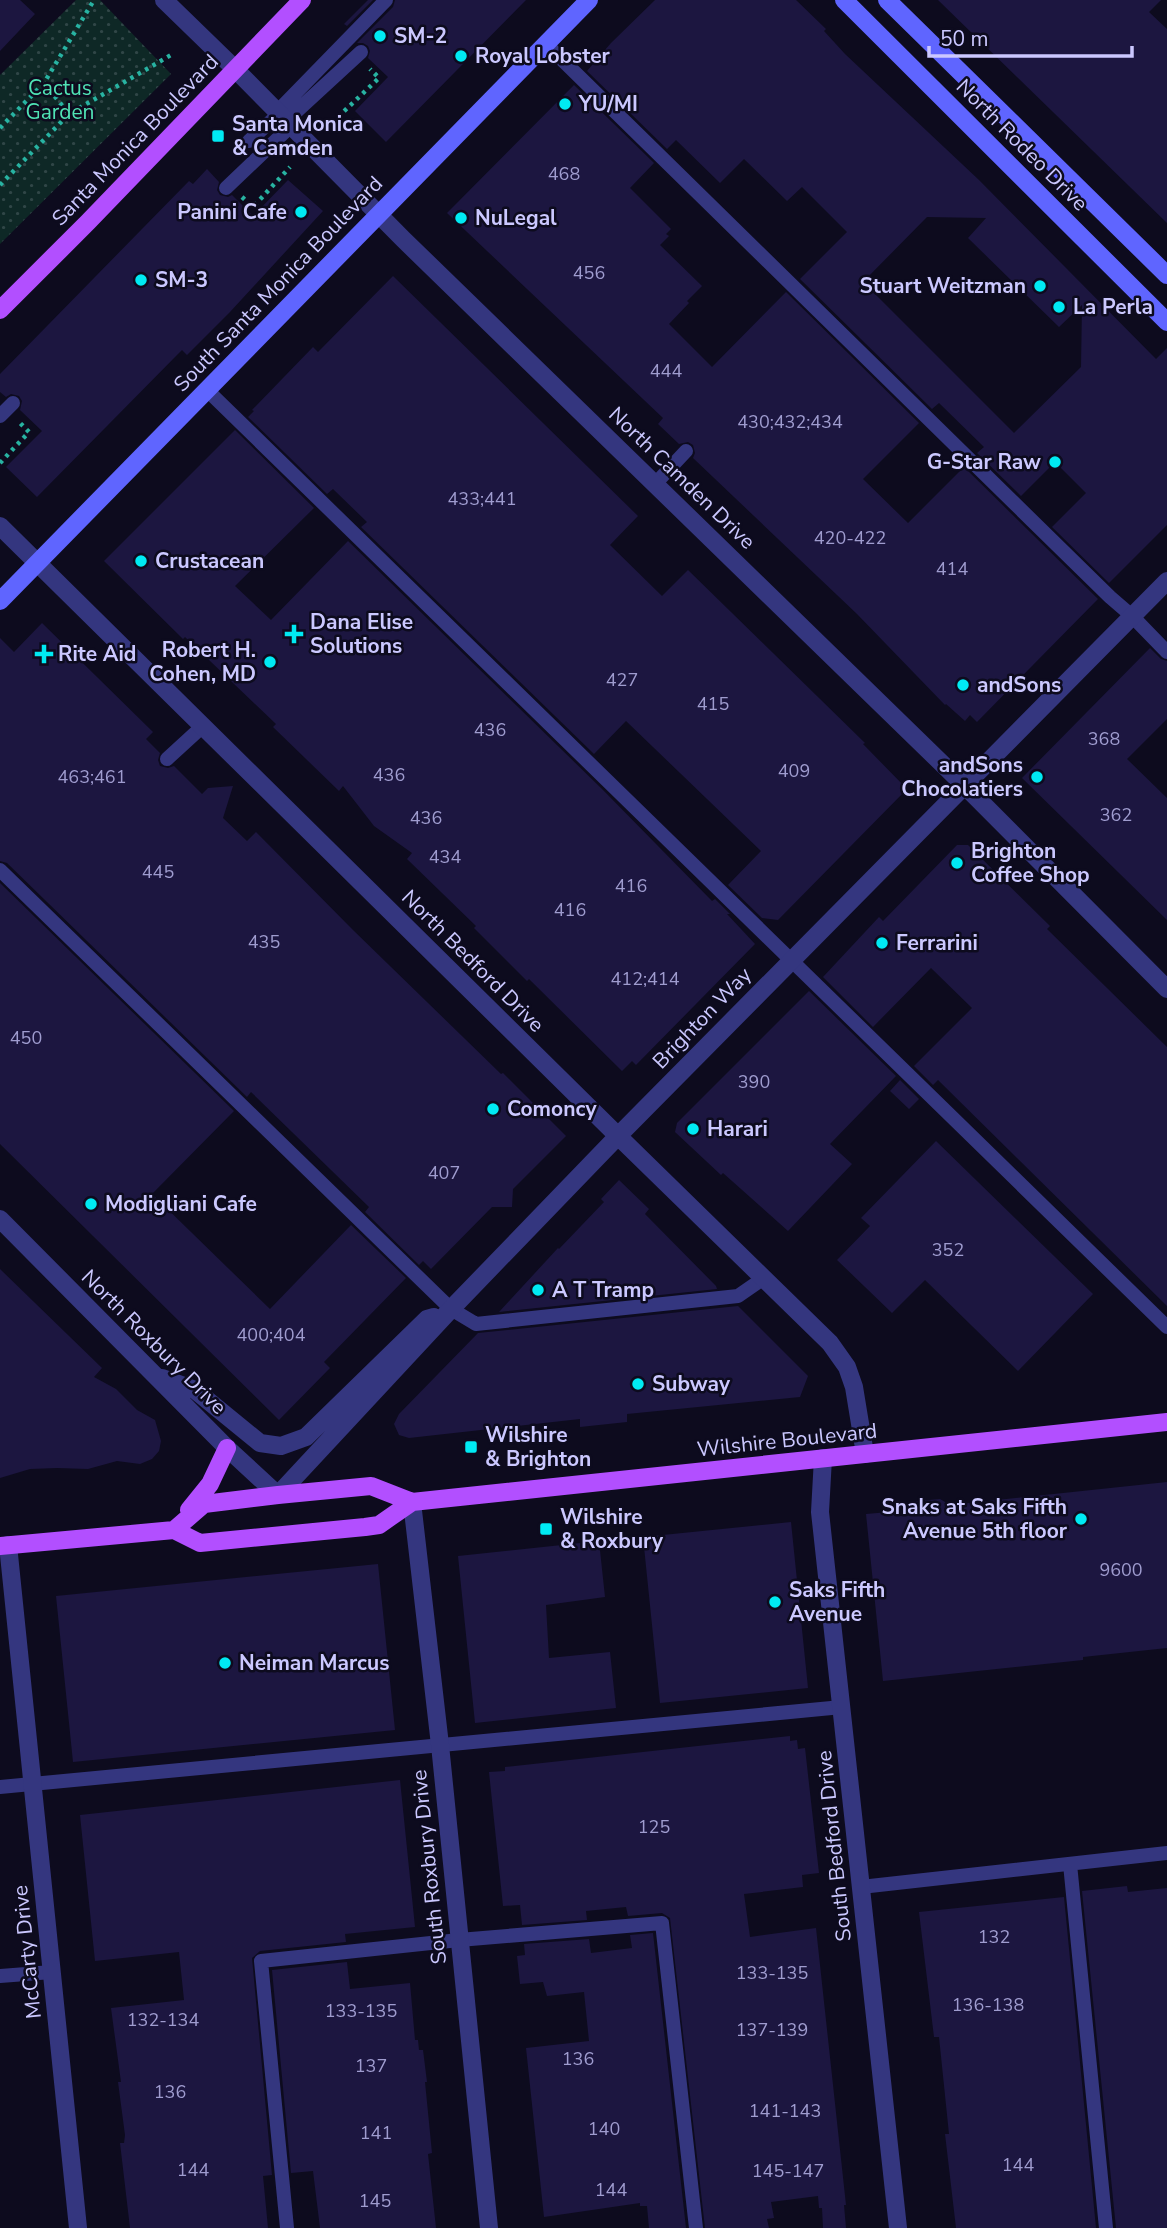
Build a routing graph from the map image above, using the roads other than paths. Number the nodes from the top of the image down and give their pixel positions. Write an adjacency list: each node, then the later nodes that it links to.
1 (164, 0): 9 (street, North Camden Drive)
2 (302, 0): 9 (main road, Santa Monica Boulevard)
3 (386, 0): 10 (lane)
4 (589, 0): 7 (main road, South Santa Monica Boulevard)
5 (844, 0): 16 (main road, North Rodeo Drive)
6 (887, 0): 14 (main road, North Rodeo Drive)
7 (546, 44): 13 (main road, South Santa Monica Boulevard); 26 (lane)
8 (361, 52): 10 (lane)
9 (235, 69): 10 (street, North Camden Drive); 15 (main road, Santa Monica Boulevard)
10 (283, 118): 11 (lane); 12 (lane); 13 (street, North Camden Drive)
11 (248, 141)
12 (226, 188)
13 (379, 215): 17 (main road, South Santa Monica Boulevard); 21 (street, North Camden Drive)
14 (1167, 275)
15 (0, 310)
16 (1167, 322)
17 (207, 390): 23 (main road, South Santa Monica Boulevard); 32 (lane)
18 (13, 403): 19 (lane)
19 (0, 416)
20 (686, 451): 21 (lane)
21 (655, 484): 30 (street, North Camden Drive)
22 (0, 526): 23 (street, North Bedford Drive)
23 (37, 563): 25 (main road, South Santa Monica Boulevard); 28 (street, North Bedford Drive)
24 (1164, 591): 26 (street, Brighton Way)
25 (0, 600)
26 (1132, 616): 27 (lane); 30 (street, Brighton Way)
27 (1167, 652)
28 (203, 726): 29 (lane); 34 (street, North Bedford Drive)
29 (167, 759)
30 (964, 785): 32 (street, Brighton Way); 33 (street, North Camden Drive)
31 (0, 870): 37 (lane)
32 (791, 959): 34 (street, Brighton Way); 38 (lane)
33 (1167, 989)
34 (618, 1136): 36 (street, North Bedford Drive); 37 (street, Brighton Way)
35 (0, 1219): 39 (street, North Roxbury Drive)
36 (764, 1278): 37 (lane); 42 (street, North Bedford Drive)
37 (449, 1311): 39 (street); 44 (street, Brighton Way)
38 (1167, 1327)
39 (157, 1377): 41 (street, North Roxbury Drive)
40 (1167, 1422): 42 (main road, Wilshire Boulevard)
41 (228, 1448): 44 (street, North Roxbury Drive); 46 (main road)
42 (865, 1454): 43 (main road, Wilshire Boulevard)
43 (823, 1458): 45 (main road, Wilshire Boulevard); 48 (street, South Bedford Drive)
44 (278, 1495): 45 (main road, Wilshire Boulevard); 46 (main road, Wilshire Boulevard)
45 (412, 1502): 46 (main road, Wilshire Boulevard); 49 (street, South Roxbury Drive)
46 (174, 1530): 47 (main road, Wilshire Boulevard)
47 (4, 1546): 50 (street, McCarty Drive)
48 (842, 1707): 49 (lane); 54 (street, South Bedford Drive)
49 (440, 1745): 50 (lane); 55 (street, South Roxbury Drive)
50 (33, 1784): 51 (lane); 56 (street, McCarty Drive)
51 (0, 1787)
52 (1167, 1853): 53 (lane)
53 (1070, 1864): 54 (lane); 63 (lane)
54 (860, 1887): 62 (street, South Bedford Drive)
55 (459, 1940): 59 (lane); 60 (street, South Roxbury Drive); 61 (lane)
56 (52, 1972): 57 (lane); 58 (street, McCarty Drive)
57 (0, 1976)
58 (78, 2228)
59 (287, 2228)
60 (489, 2228)
61 (696, 2228)
62 (898, 2228)
63 (1106, 2228)

